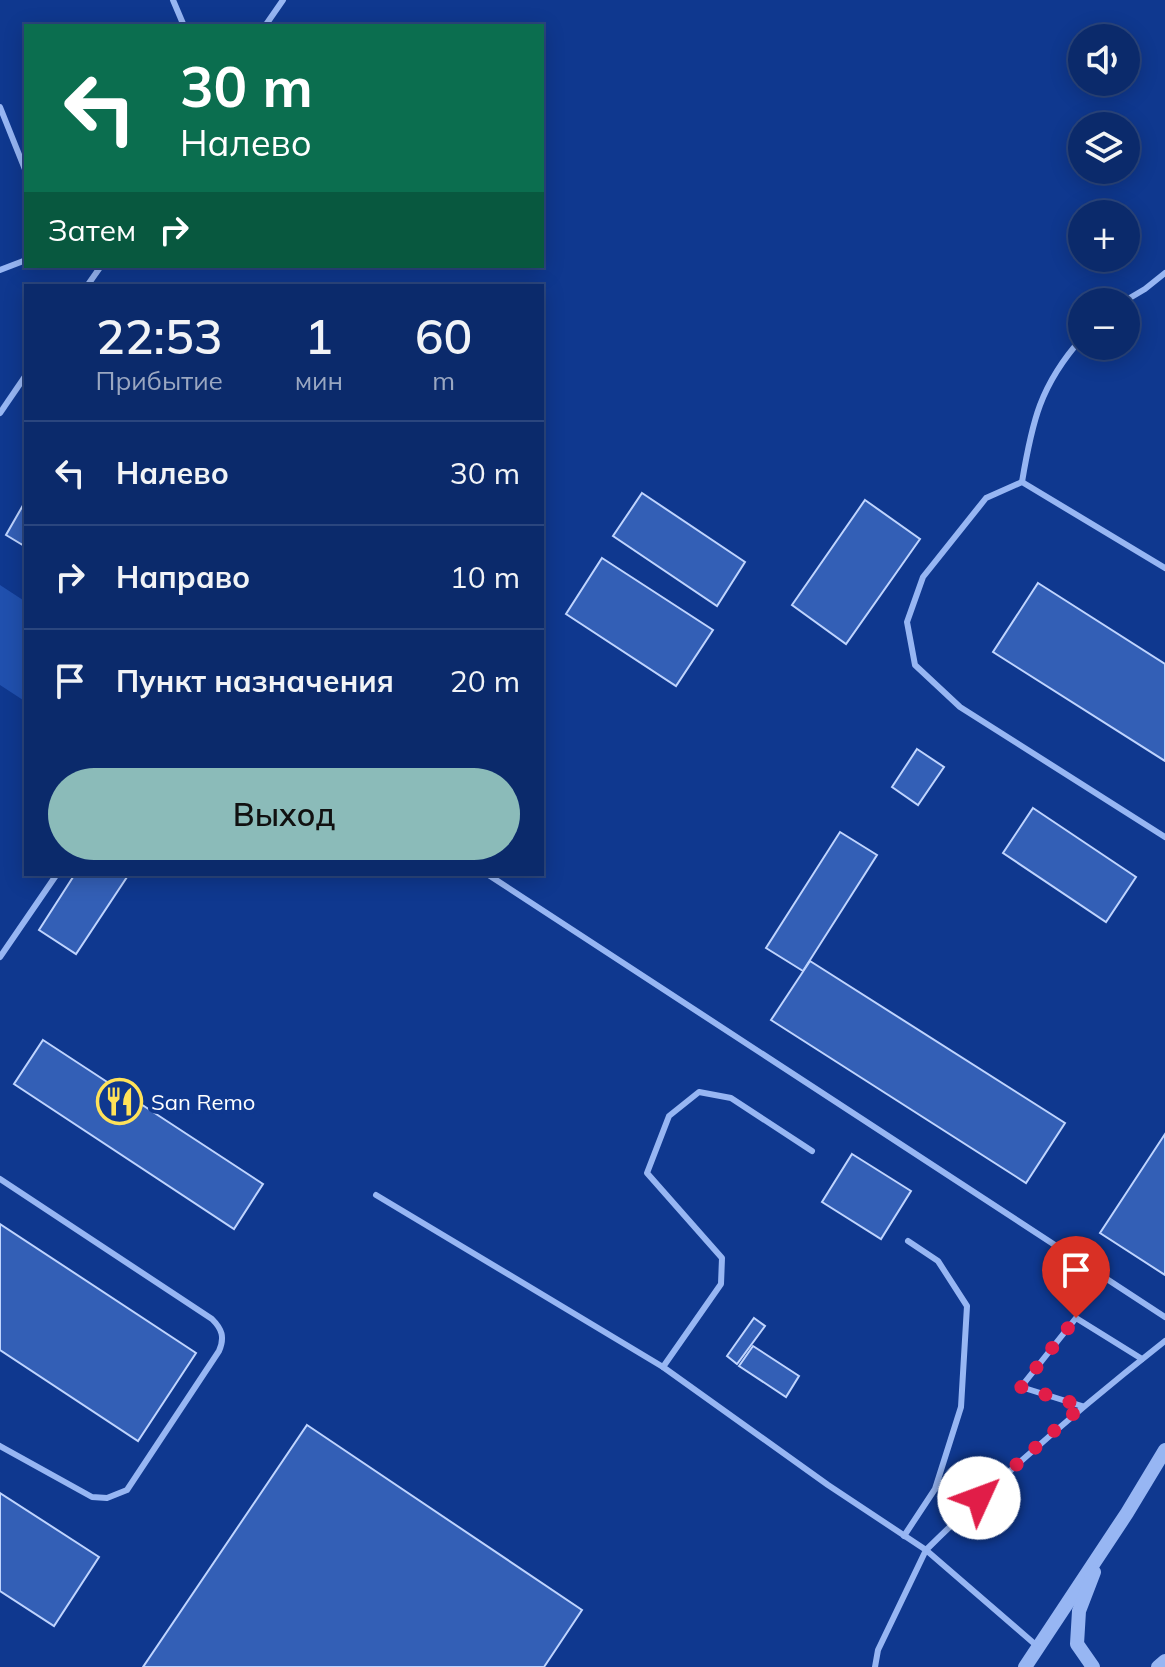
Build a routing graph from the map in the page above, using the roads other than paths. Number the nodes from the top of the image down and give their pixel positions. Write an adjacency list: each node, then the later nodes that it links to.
1 (173, 0): 3 (lane)
2 (283, 0): 4 (lane)
3 (183, 24)
4 (266, 24)
5 (0, 107): 6 (lane)
6 (24, 167)
7 (24, 261): 8 (lane)
8 (0, 270)
9 (1165, 273): 10 (lane)
10 (1140, 292)
11 (1068, 353): 14 (lane)
12 (24, 378): 13 (lane)
13 (0, 413)
14 (1022, 482): 15 (lane); 16 (lane)
15 (1165, 568)
16 (1165, 837)
17 (56, 876): 19 (lane)
18 (490, 876): 24 (lane)
19 (0, 957)
20 (812, 1151): 27 (lane)
21 (0, 1179): 29 (lane)
22 (376, 1195): 27 (lane)
23 (908, 1241): 31 (lane)
24 (1165, 1317)
25 (1165, 1341): 26 (lane)
26 (1142, 1359): 28 (lane); 28 (lane)
27 (663, 1367): 31 (lane)
28 (1082, 1406): 33 (lane)
29 (0, 1446)
30 (1165, 1450): 32 (street)
31 (904, 1536): 33 (lane)
32 (1104, 1545): 34 (street); 38 (street)
33 (926, 1550): 34 (lane); 36 (lane)
34 (1038, 1647): 37 (street)
35 (1165, 1661): 39 (street)
36 (875, 1667)
37 (1025, 1667)
38 (1093, 1667)
39 (1158, 1667)

